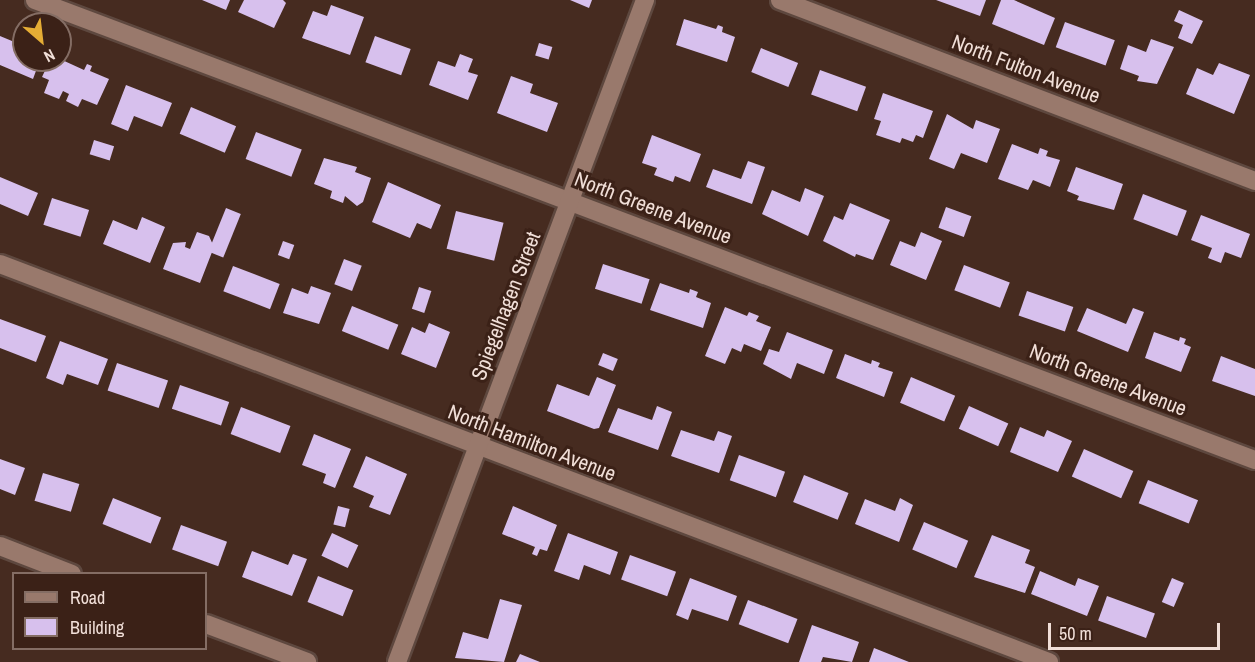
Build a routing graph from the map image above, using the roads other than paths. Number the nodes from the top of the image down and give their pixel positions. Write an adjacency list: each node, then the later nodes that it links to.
1 (35, 0): 5 (street, North Greene Avenue)
2 (645, 0): 5 (street, Spiegelhagen Street)
3 (780, 0): 4 (street, North Fulton Avenue)
4 (1255, 181)
5 (570, 200): 7 (street, Spiegelhagen Street); 8 (street, North Greene Avenue)
6 (0, 264): 7 (street, North Hamilton Avenue)
7 (477, 447): 13 (street, Spiegelhagen Street); 14 (street, North Hamilton Avenue)
8 (1255, 460)
9 (0, 546): 10 (street)
10 (69, 572)
11 (207, 624): 12 (street)
12 (307, 662)
13 (397, 662)
14 (1049, 662)

